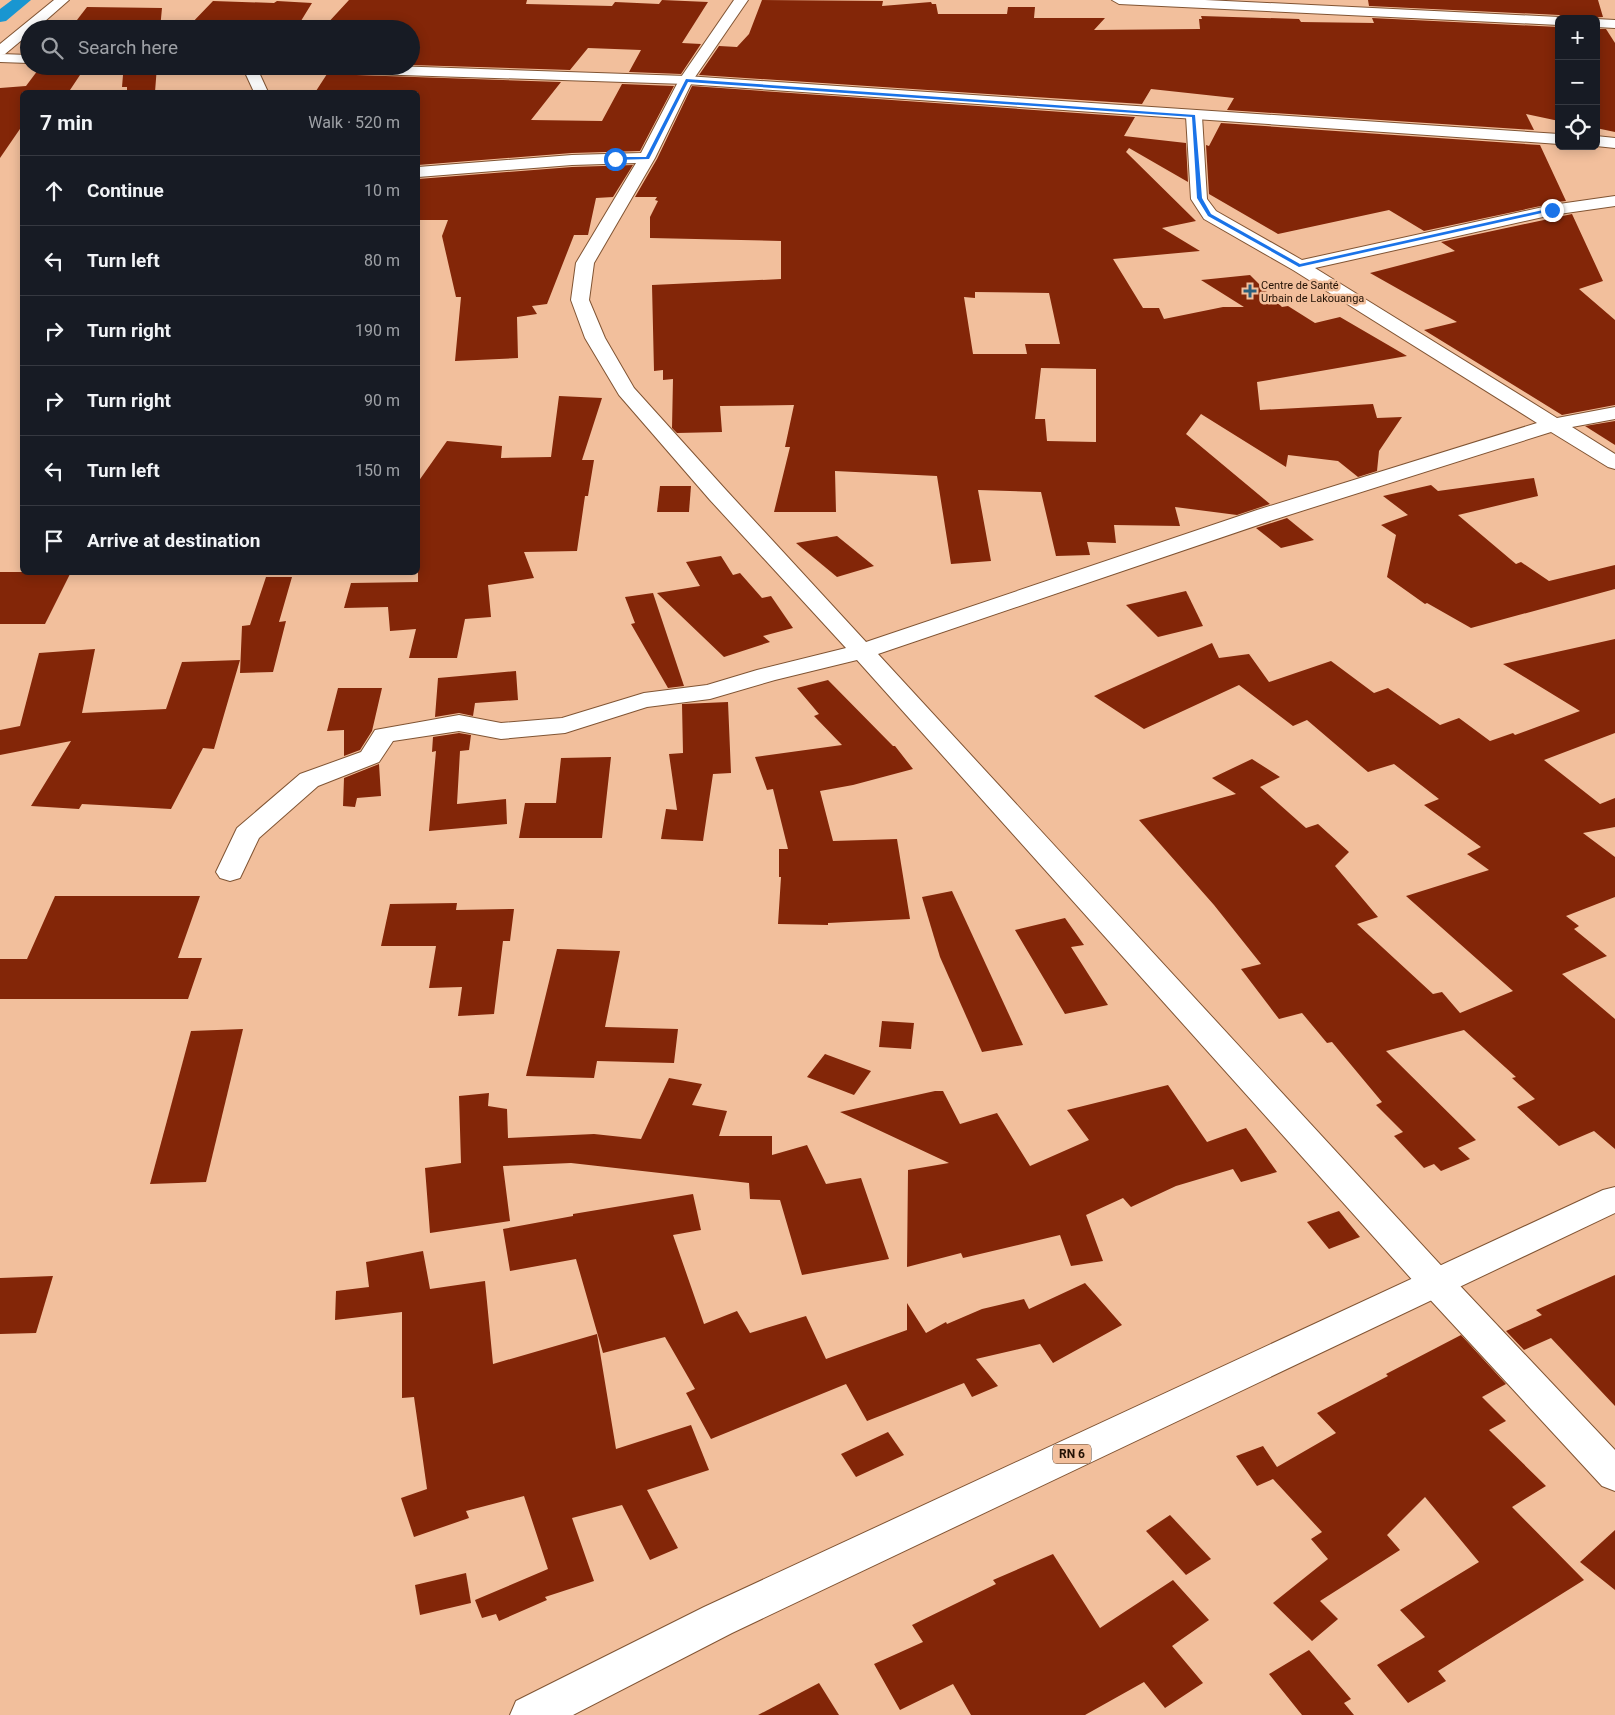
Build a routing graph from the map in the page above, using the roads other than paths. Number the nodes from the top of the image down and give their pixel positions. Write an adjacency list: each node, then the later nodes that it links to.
1 (62, 0): 4 (street)
2 (741, 0): 14 (street)
3 (1119, 0): 5 (street)
4 (36, 20)
5 (1555, 21)
6 (1600, 23): 7 (street)
7 (1615, 24)
8 (20, 33): 9 (street)
9 (3, 46)
10 (0, 58): 11 (street)
11 (20, 59)
12 (420, 71): 14 (street)
13 (253, 75): 15 (street)
14 (686, 80): 16 (street); 20 (street)
15 (259, 90)
16 (1194, 116): 17 (street); 23 (street)
17 (1555, 139)
18 (1600, 141): 19 (street)
19 (1615, 142)
20 (647, 158): 21 (street); 27 (street)
21 (420, 172)
22 (1615, 201): 23 (street)
23 (1299, 266): 25 (street)
24 (1615, 413): 25 (street)
25 (1553, 425): 26 (street); 27 (street)
26 (1615, 463)
27 (862, 651): 28 (street); 30 (street)
28 (230, 872)
29 (1615, 1199): 30 (street, RN 6)
30 (1436, 1283): 31 (street); 32 (street, RN 6)
31 (1615, 1475)
32 (531, 1715)

